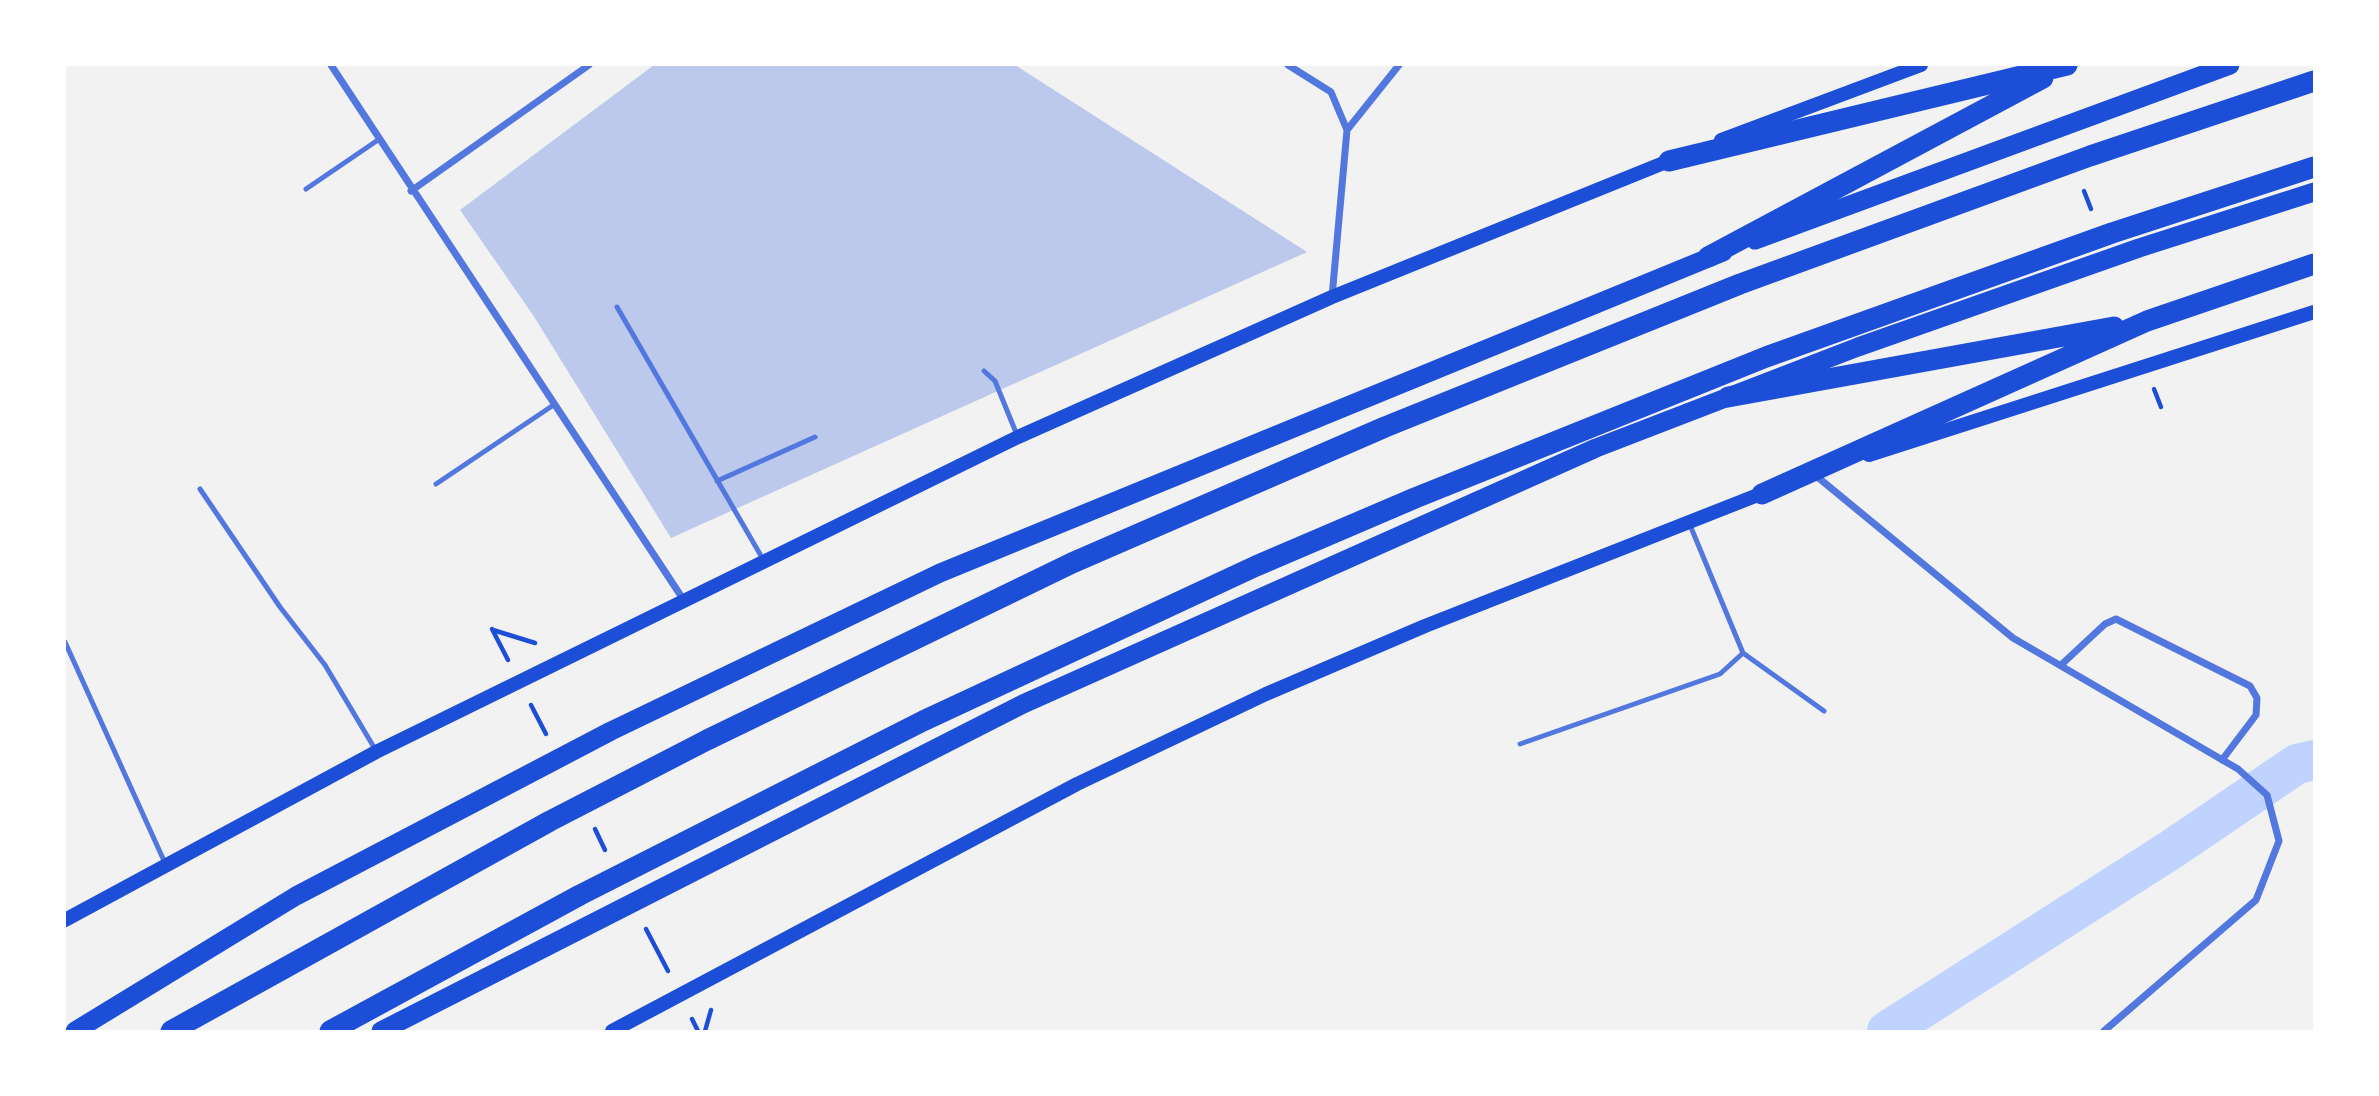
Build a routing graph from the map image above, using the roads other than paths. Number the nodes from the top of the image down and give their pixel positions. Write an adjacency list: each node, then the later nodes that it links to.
1 (331, 65): 10 (street)
2 (589, 65): 14 (street)
3 (1287, 65): 9 (street)
4 (1399, 65): 9 (street)
5 (1921, 65): 11 (main road)
6 (2068, 65): 11 (highway); 16 (highway)
7 (2230, 65): 16 (highway)
8 (2314, 81): 45 (highway)
9 (1347, 130): 18 (street)
10 (378, 140): 13 (lane); 14 (street)
11 (1669, 161): 18 (main road)
12 (2314, 167): 46 (highway)
13 (306, 189)
14 (411, 191): 24 (street)
15 (2314, 192): 23 (highway)
16 (1708, 257): 44 (highway)
17 (2314, 264): 21 (highway)
18 (1332, 297): 26 (main road)
19 (617, 307): 28 (lane)
20 (2314, 312): 27 (main road)
21 (2147, 321): 23 (highway); 31 (highway)
22 (984, 371): 26 (lane)
23 (1728, 397): 47 (highway)
24 (556, 403): 29 (lane); 34 (street)
25 (815, 437): 28 (lane)
26 (1018, 437): 33 (main road)
27 (1814, 474): 31 (main road); 37 (street)
28 (717, 481): 33 (lane)
29 (436, 484)
30 (200, 489): 40 (lane)
31 (1762, 494): 32 (main road)
32 (1689, 521): 36 (lane); 48 (main road)
33 (765, 561): 34 (main road)
34 (683, 599): 40 (main road)
35 (65, 642): 42 (lane)
36 (1743, 653): 38 (lane); 39 (lane)
37 (2061, 665): 41 (street); 41 (street)
38 (1824, 711)
39 (1520, 744)
40 (376, 752): 42 (main road)
41 (2222, 760): 49 (street)
42 (164, 863): 43 (main road)
43 (65, 920)
44 (75, 1031)
45 (171, 1031)
46 (330, 1031)
47 (382, 1031)
48 (612, 1031)
49 (2104, 1031)

